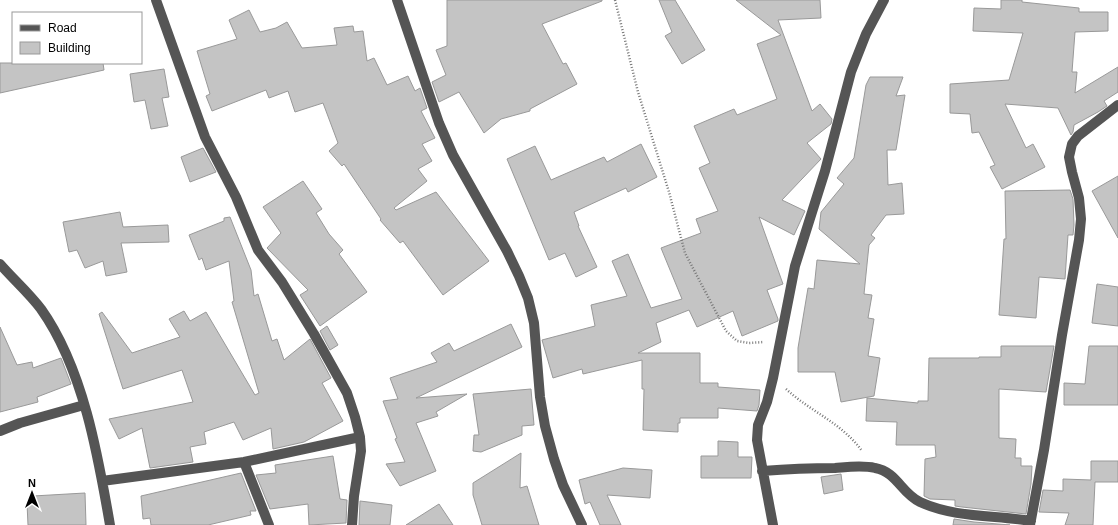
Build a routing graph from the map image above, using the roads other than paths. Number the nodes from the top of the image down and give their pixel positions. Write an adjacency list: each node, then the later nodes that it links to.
1 (156, 0): 8 (street)
2 (397, 0): 16 (street)
3 (884, 0): 10 (street)
4 (1118, 105): 12 (street)
5 (0, 264): 6 (street)
6 (84, 404): 7 (street); 11 (street)
7 (0, 431)
8 (360, 437): 9 (street); 15 (street)
9 (244, 462): 11 (street); 14 (street)
10 (762, 471): 12 (street); 17 (street)
11 (102, 481): 13 (street)
12 (1030, 523)
13 (110, 525)
14 (269, 525)
15 (352, 525)
16 (582, 525)
17 (773, 525)

